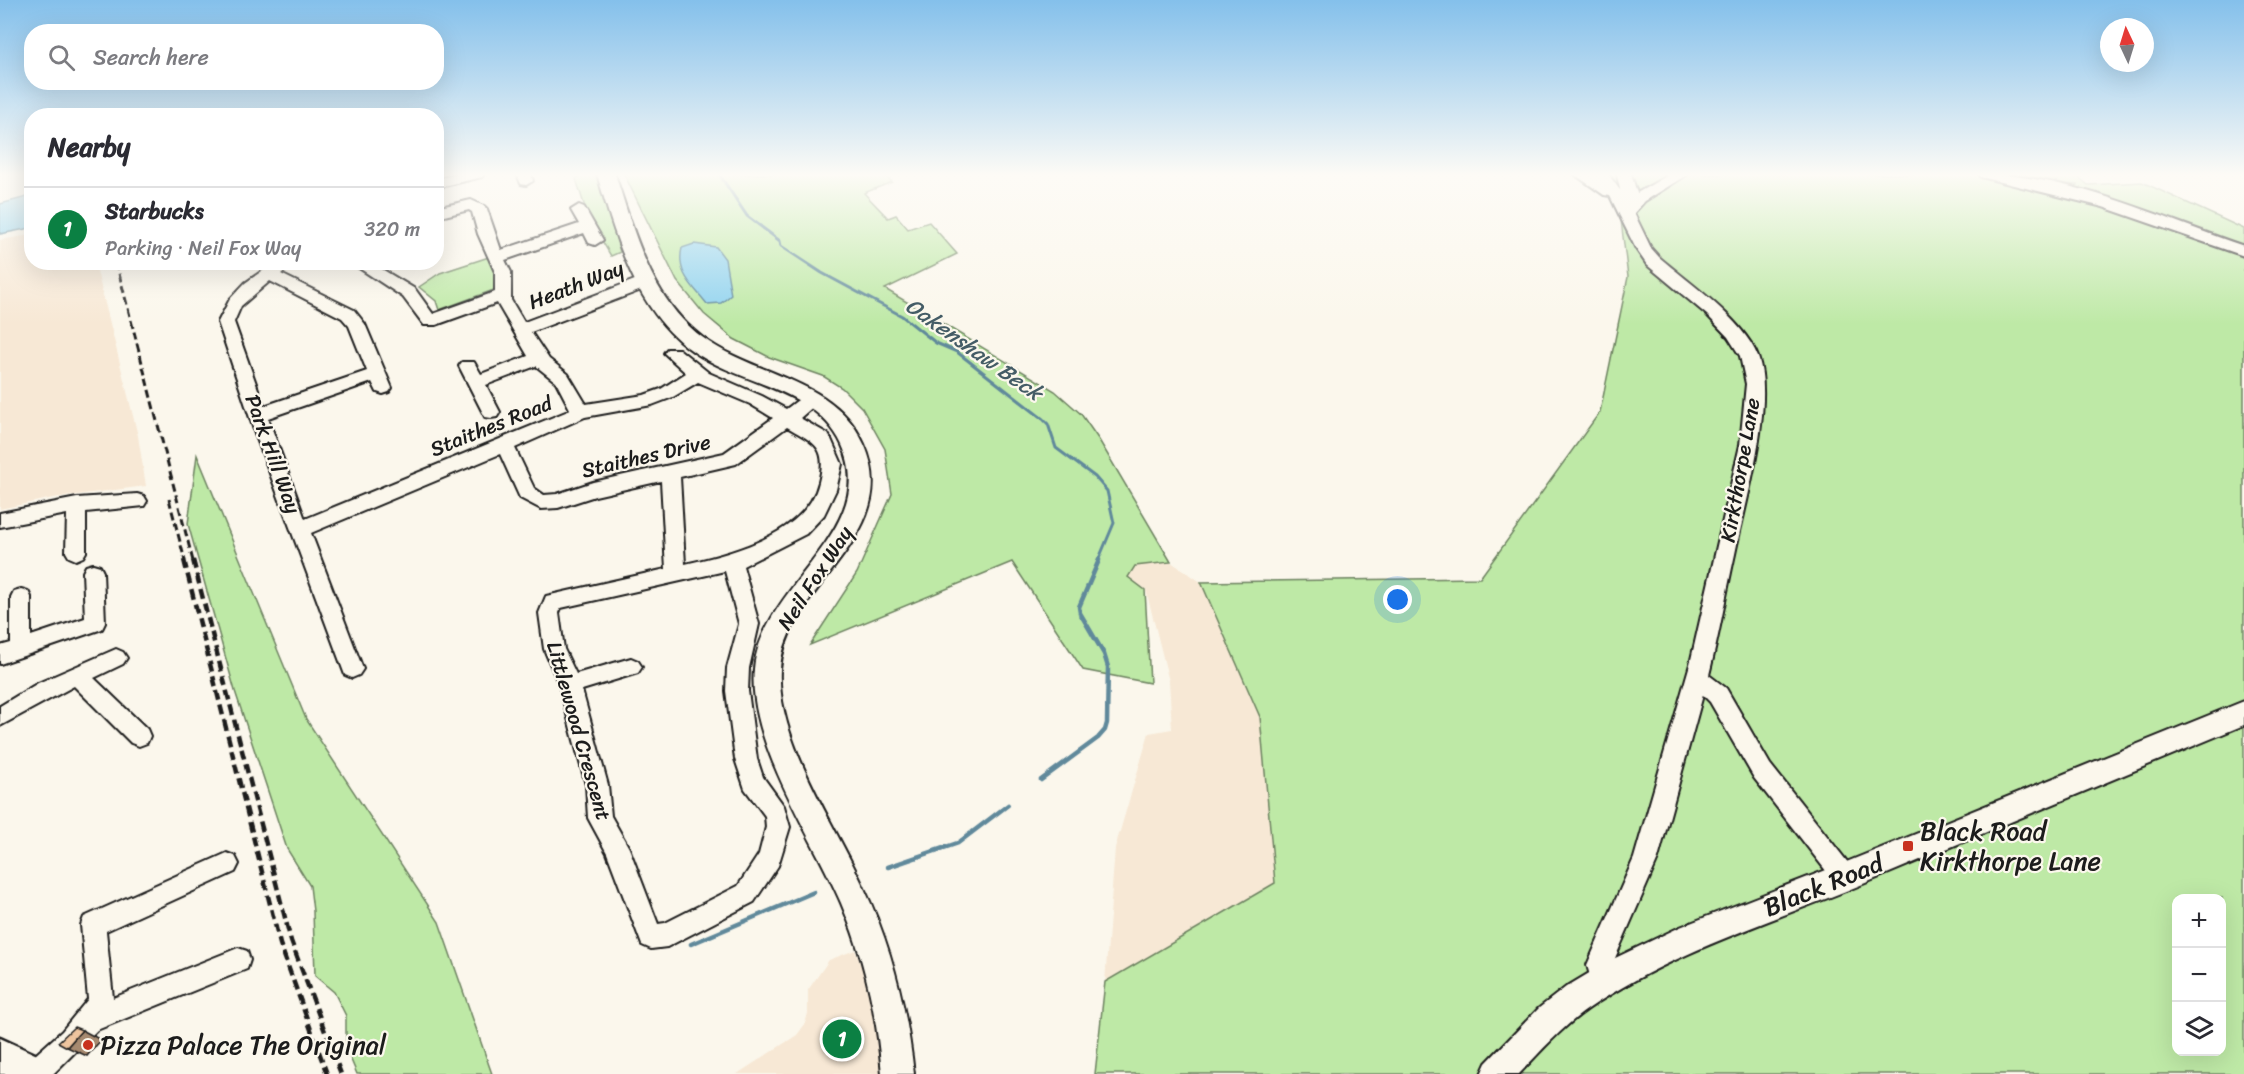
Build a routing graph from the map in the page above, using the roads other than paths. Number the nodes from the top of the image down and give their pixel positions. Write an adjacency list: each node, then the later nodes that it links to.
1 (483, 224): 7 (street)
2 (586, 224): 7 (street)
3 (622, 224): 11 (main road, Neil Fox Way)
4 (1636, 224): 41 (street, Kirkthorpe Lane)
5 (2170, 224): 6 (street)
6 (2244, 251)
7 (497, 257): 12 (street)
8 (272, 270): 22 (street, Park Hill Way)
9 (277, 270): 22 (street)
10 (371, 270): 13 (street)
11 (646, 282): 15 (street, Heath Way); 19 (main road, Neil Fox Way)
12 (503, 295): 13 (street); 15 (street)
13 (429, 321): 14 (street)
14 (413, 328)
15 (521, 329): 17 (street)
16 (673, 353): 18 (street, Littlewood Crescent)
17 (539, 358): 20 (street); 21 (street)
18 (699, 373): 20 (street, Staithes Road); 23 (street, Littlewood Crescent)
19 (813, 399): 23 (street, Staithes Drive); 53 (main road, Neil Fox Way)
20 (580, 411): 24 (street, Staithes Road)
21 (491, 412)
22 (258, 415): 29 (street, Park Hill Way)
23 (788, 417): 25 (street, Staithes Drive); 31 (street, Littlewood Crescent)
24 (504, 444): 25 (street, Staithes Drive); 29 (street, Staithes Road)
25 (670, 473): 33 (street)
26 (137, 501): 27 (street)
27 (77, 505): 28 (street); 30 (street)
28 (0, 520)
29 (300, 529): 39 (street, Park Hill Way)
30 (76, 552)
31 (732, 562): 33 (street, Littlewood Crescent); 42 (street, Littlewood Crescent)
32 (93, 572): 35 (street)
33 (676, 573): 42 (street, Littlewood Crescent)
34 (21, 597): 35 (street)
35 (21, 648): 36 (street)
36 (0, 655)
37 (116, 658): 40 (street)
38 (631, 667): 42 (street)
39 (351, 669)
40 (77, 675): 44 (street); 45 (street)
41 (1696, 677): 47 (street); 49 (street, Kirkthorpe Lane)
42 (570, 686)
43 (2244, 713): 47 (main road, Black Road)
44 (0, 717)
45 (140, 735)
46 (227, 864): 50 (street)
47 (1845, 877): 49 (main road, Black Road)
48 (238, 960): 50 (street)
49 (1603, 981): 54 (main road, Black Road)
50 (88, 1021): 52 (street)
51 (0, 1057): 52 (highway)
52 (32, 1074)
53 (898, 1074)
54 (1497, 1074)

